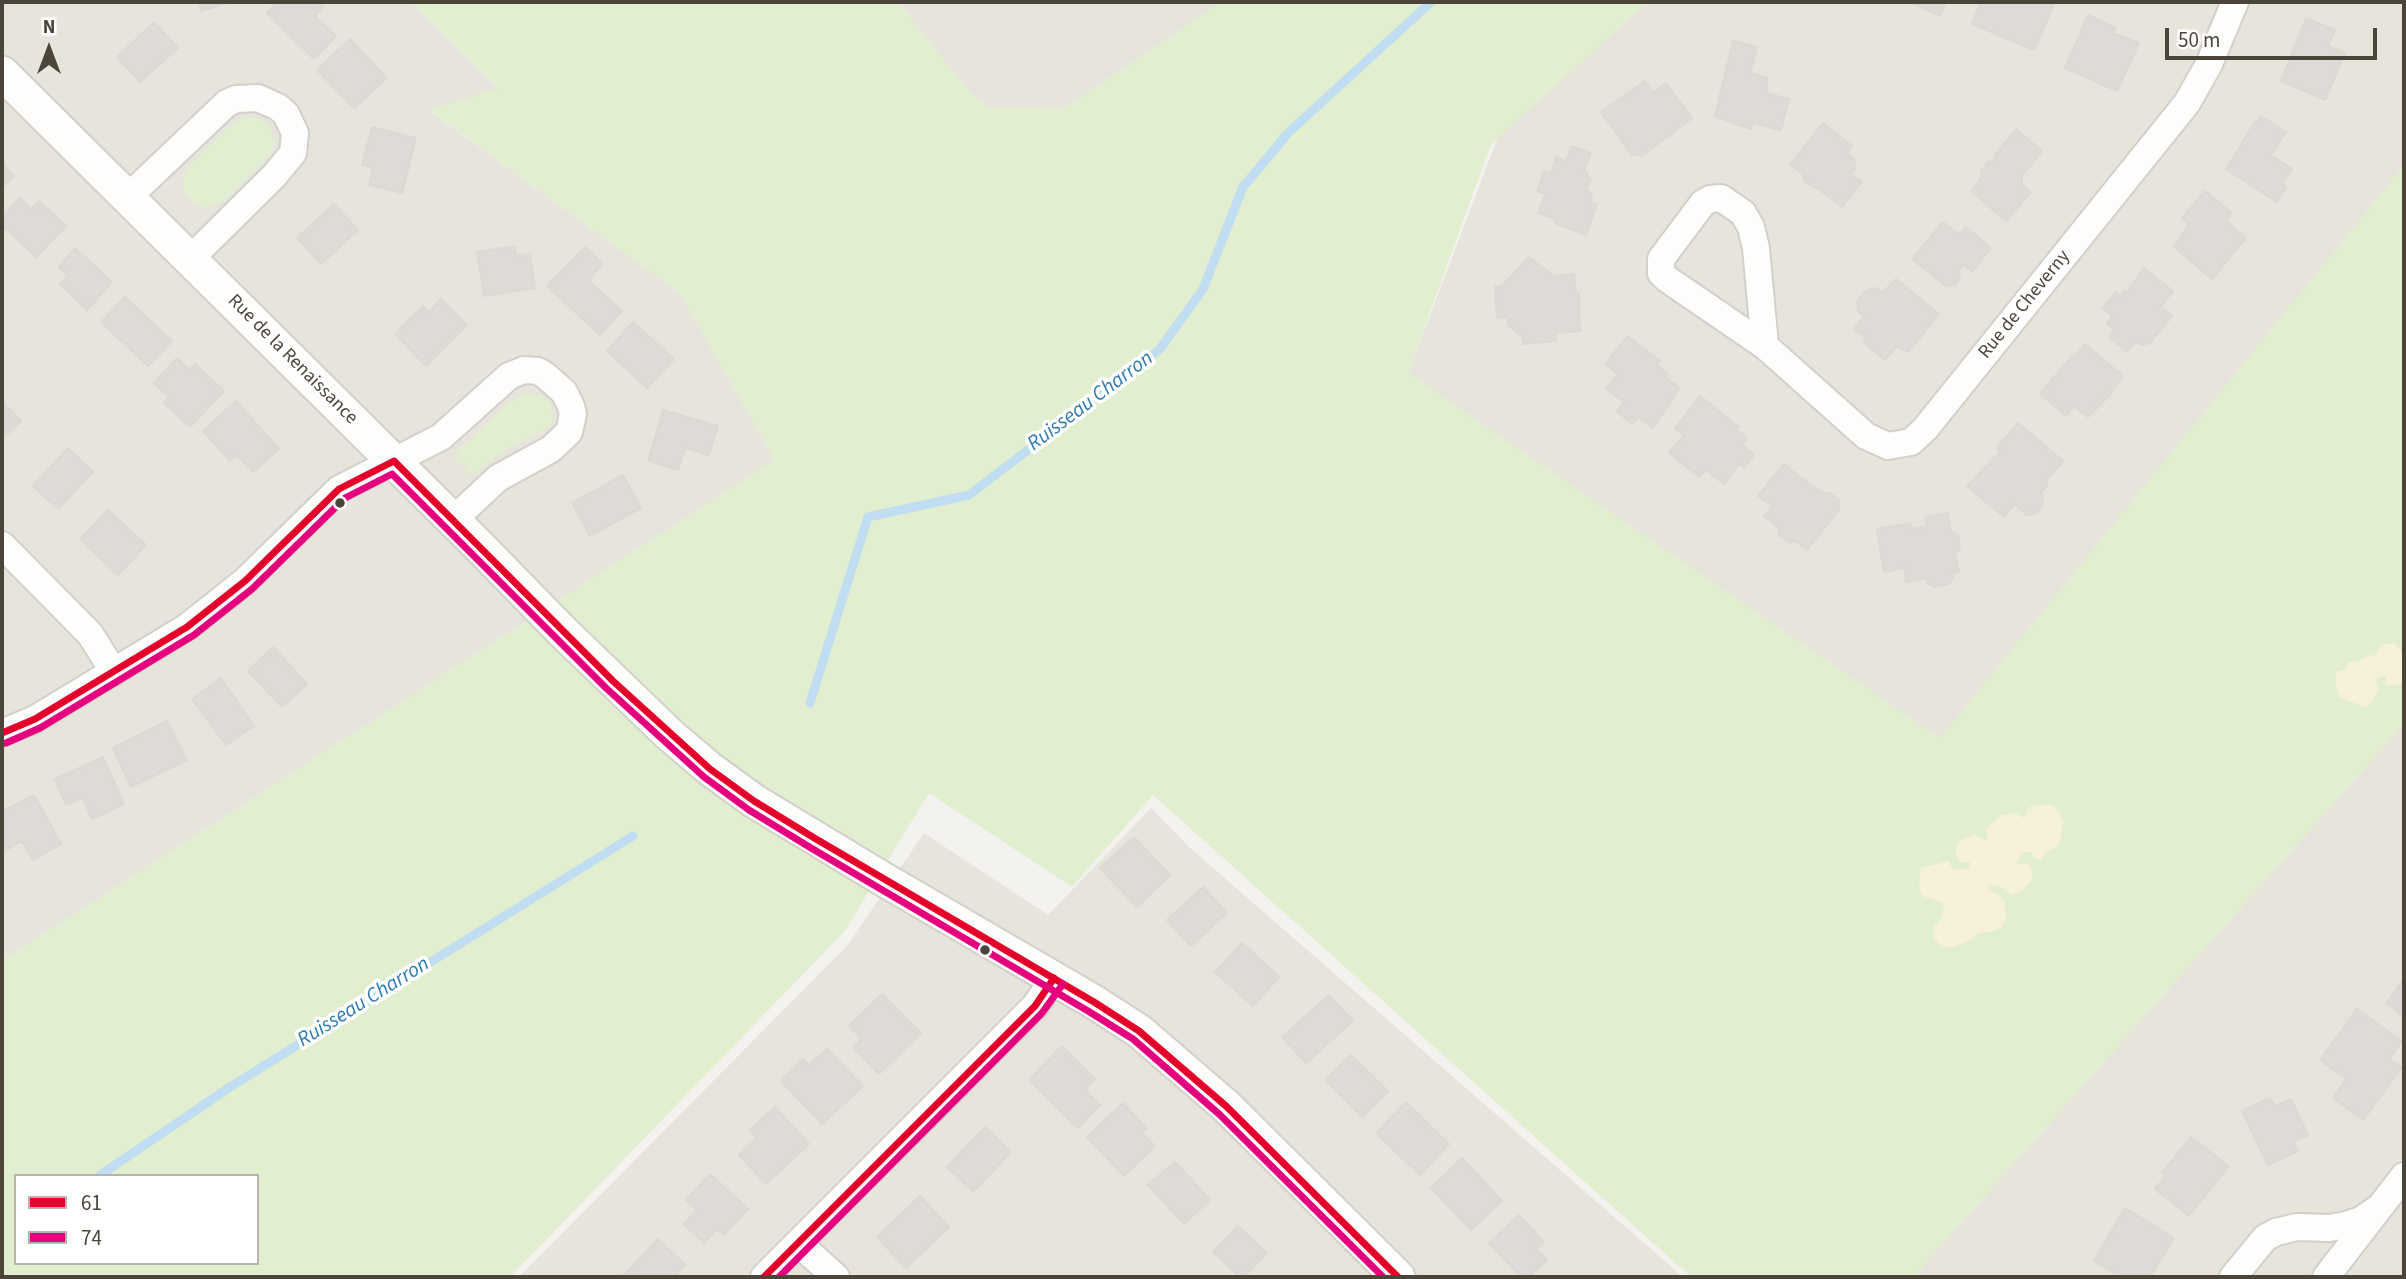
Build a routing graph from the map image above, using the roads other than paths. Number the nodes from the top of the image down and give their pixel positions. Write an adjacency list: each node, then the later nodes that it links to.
1 (2227, 5): 5 (street, Rue de Cheverny)
2 (2, 73): 3 (street, Rue de la Renaissance)
3 (128, 197): 4 (street, Rue de la Renaissance); 4 (street)
4 (190, 258): 6 (street, Rue de la Renaissance)
5 (1765, 346): 5 (street, Rue de Cheverny)
6 (394, 461): 7 (street, Rue de la Renaissance); 7 (street); 9 (street)
7 (453, 520): 11 (street, Rue de la Renaissance)
8 (2, 545): 9 (street)
9 (114, 672): 10 (street)
10 (2, 733)
11 (1054, 978): 14 (street); 17 (street, Rue de la Renaissance)
12 (2404, 1176): 13 (street)
13 (2380, 1207): 18 (street); 19 (street)
14 (798, 1243): 15 (street); 16 (street)
15 (764, 1277)
16 (836, 1277)
17 (1398, 1277)
18 (2233, 1277)
19 (2326, 1277)

